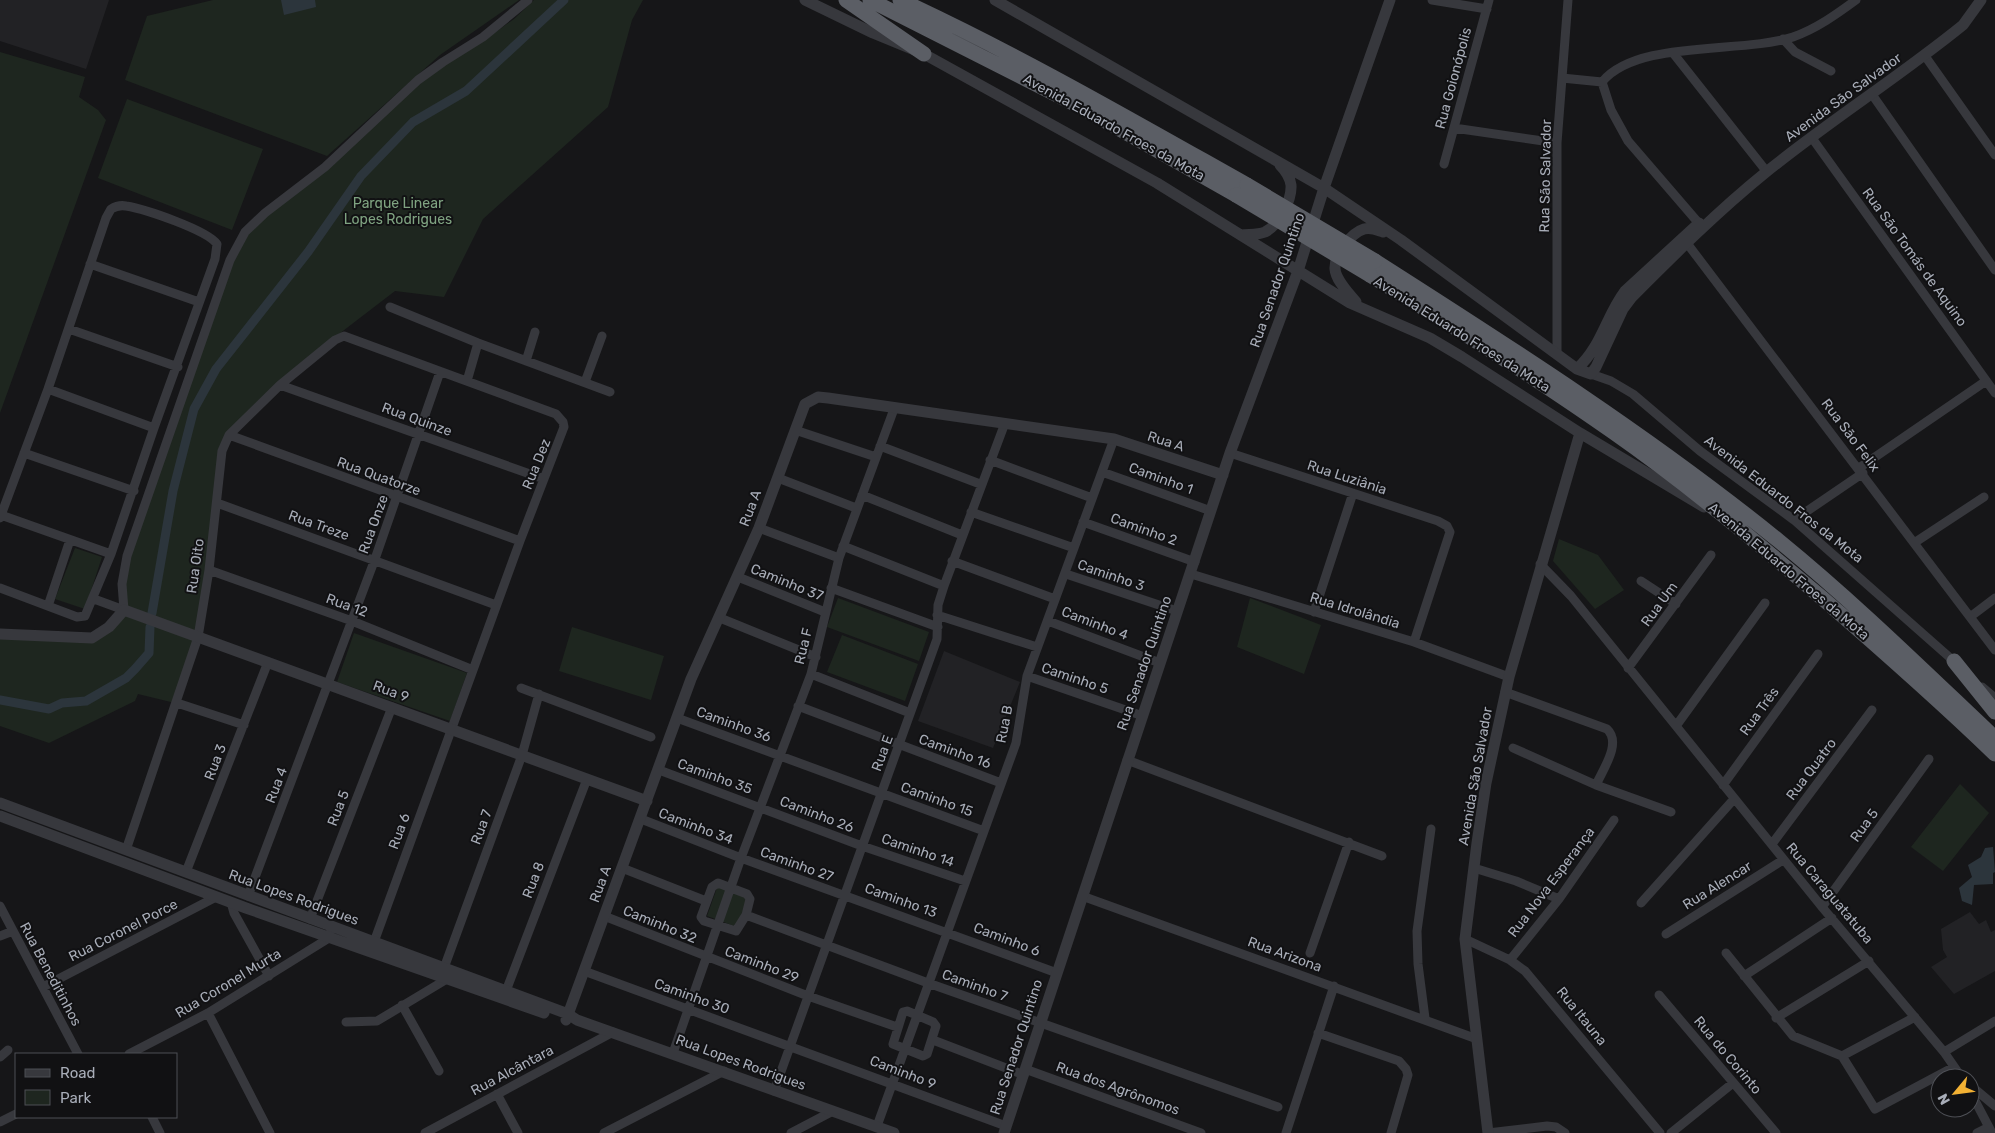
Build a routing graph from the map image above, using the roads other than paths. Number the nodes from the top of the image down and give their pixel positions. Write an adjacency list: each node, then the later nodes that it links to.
1 (528, 0): 128 (street)
2 (805, 0): 15 (street)
3 (846, 0): 15 (highway)
4 (870, 0): 31 (highway, Avenida Eduardo Froes da Mota)
5 (900, 0): 31 (highway, Avenida Eduardo Froes da Mota)
6 (995, 0): 25 (street)
7 (1390, 0): 28 (street, Rua Senador Quintino)
8 (1432, 0): 12 (street)
9 (1568, 0): 18 (street, Rua São Salvador)
10 (1856, 0): 13 (street)
11 (1980, 0): 16 (street, Avenida São Salvador)
12 (1488, 5): 21 (street, Rua Goionópolis)
13 (1783, 39): 14 (street); 17 (street)
14 (1673, 53): 19 (street); 27 (street)
15 (924, 54): 35 (street)
16 (1925, 56): 20 (street, Avenida São Salvador); 24 (street)
17 (1831, 71)
18 (1562, 78): 19 (street); 23 (street, Rua São Salvador)
19 (1602, 82): 34 (street)
20 (1872, 93): 22 (street, Avenida São Salvador); 42 (street)
21 (1454, 128): 23 (street); 26 (street, Rua Goionópolis)
22 (1812, 138): 27 (street, Avenida São Salvador); 60 (street, Rua São Tomás de Aquino)
23 (1557, 143): 53 (street, Rua São Salvador)
24 (1995, 155)
25 (1277, 161): 29 (street); 35 (street)
26 (1444, 164)
27 (1767, 172): 34 (street, Avenida São Salvador)
28 (1329, 174): 29 (street); 30 (street, Rua Senador Quintino)
29 (1311, 180): 30 (street)
30 (1324, 188): 32 (street); 33 (street, Rua Senador Quintino)
31 (1242, 190): 41 (highway, Avenida Eduardo Froes da Mota, bridge)
32 (1341, 199): 33 (street); 36 (street)
33 (1319, 205): 38 (street, Rua Senador Quintino)
34 (1702, 226): 37 (street, Avenida São Salvador)
35 (1241, 235): 39 (street)
36 (1401, 240): 47 (street); 53 (street)
37 (1685, 241): 44 (street, Avenida São Salvador); 79 (street, Rua São Felix)
38 (1306, 247): 39 (street); 43 (street, Rua Senador Quintino)
39 (1281, 259): 43 (street)
40 (90, 264): 45 (street); 45 (street); 48 (street)
41 (1372, 268): 99 (highway, Avenida Eduardo Froes da Mota); 170 (highway, Avenida Eduardo Froes da Mota)
42 (1995, 270)
43 (1298, 271): 47 (street); 76 (street, Rua Senador Quintino)
44 (1647, 276): 56 (street, Avenida São Salvador); 58 (street, Avenida São Salvador)
45 (199, 302): 55 (street)
46 (390, 307): 52 (street)
47 (1362, 308): 70 (street)
48 (69, 329): 55 (street); 63 (street)
49 (535, 332): 54 (street)
50 (602, 336): 61 (street)
51 (352, 338): 57 (street, Rua Dez); 62 (street, Rua Oito)
52 (478, 343): 54 (street); 59 (street)
53 (1557, 352): 56 (street)
54 (526, 361): 61 (street)
55 (178, 367): 68 (street)
56 (1577, 369): 58 (street)
57 (440, 372): 59 (street, Rua Dez); 71 (street, Rua Onze)
58 (1591, 374): 96 (street, Avenida Eduardo Fros da Mota)
59 (467, 381): 83 (street, Rua Dez)
60 (1986, 381): 65 (street, Rua São Tomás de Aquino); 79 (street)
61 (585, 382): 64 (street)
62 (280, 385): 71 (street, Rua Quinze); 72 (street, Rua Oito)
63 (48, 389): 68 (street); 75 (street)
64 (610, 392)
65 (1995, 393)
66 (894, 409): 67 (street, Rua A); 69 (street, Rua A); 74 (street, Rua F)
67 (1005, 423): 73 (street, Rua A); 78 (street, Rua E)
68 (154, 428): 85 (street)
69 (795, 430): 77 (street); 82 (street, Rua A)
70 (1580, 433): 99 (street); 112 (street, Avenida São Salvador)
71 (418, 434): 83 (street, Rua Quinze); 89 (street, Rua Onze)
72 (229, 435): 89 (street, Rua Quatorze); 91 (street, Rua Oito)
73 (1114, 440): 80 (street, Rua B); 81 (street, Rua A)
74 (880, 446): 77 (street, Rua F); 84 (street)
75 (24, 453): 85 (street); 95 (street)
76 (1230, 453): 81 (street, Rua Senador Quintino); 86 (street, Rua Luziânia)
77 (876, 457): 87 (street, Rua F)
78 (990, 460): 84 (street, Rua E); 90 (street)
79 (1861, 471): 96 (street); 103 (street, Rua São Felix)
80 (1102, 472): 90 (street, Rua B); 93 (street, Caminho 1)
81 (1223, 475): 93 (street, Rua Senador Quintino)
82 (778, 478): 92 (street); 98 (street, Rua A)
83 (544, 479): 102 (street, Rua Dez)
84 (980, 484): 94 (street, Rua E)
85 (134, 491): 106 (street)
86 (1353, 493): 131 (street); 140 (street, Rua Luziânia)
87 (862, 495): 92 (street, Rua F); 100 (street)
88 (1984, 497): 103 (street)
89 (397, 498): 102 (street, Rua Quatorze); 109 (street, Rua Onze)
90 (1092, 498): 97 (street, Rua B)
91 (217, 503): 109 (street, Rua Treze); 113 (street, Rua Oito)
92 (856, 508): 104 (street, Rua F)
93 (1211, 511): 111 (street, Rua Senador Quintino)
94 (970, 512): 100 (street, Rua E); 105 (street)
95 (0, 517): 101 (street)
96 (1794, 520): 146 (street, Avenida Eduardo Fros da Mota)
97 (1084, 522): 105 (street, Rua B); 111 (street, Caminho 2)
98 (759, 528): 108 (street); 116 (street, Rua A)
99 (1744, 531): 174 (highway, Avenida Eduardo Froes da Mota)
100 (962, 535): 110 (street, Rua E)
101 (70, 540): 106 (street); 127 (street)
102 (520, 541): 126 (street, Rua Dez)
103 (1914, 543): 133 (street, Rua São Felix)
104 (843, 546): 108 (street, Rua F); 118 (street)
105 (1074, 548): 114 (street, Rua B)
106 (111, 554): 122 (street)
107 (1711, 555): 125 (street, Rua Um)
108 (839, 558): 120 (street, Rua F)
109 (375, 559): 126 (street, Rua Treze); 135 (street, Rua Onze)
110 (952, 561): 118 (street, Rua E); 123 (street)
111 (1195, 562): 115 (street, Rua Senador Quintino)
112 (1540, 564): 148 (street, Rua Caraguatatuba); 152 (street, Avenida São Salvador)
113 (209, 570): 135 (street, Rua 12); 139 (street, Rua Oito)
114 (1066, 574): 123 (street, Rua B); 130 (street, Caminho 3)
115 (1191, 574): 130 (street, Rua Senador Quintino); 131 (street, Rua Idrolândia)
116 (738, 577): 129 (street, Caminho 37); 134 (street, Rua A)
117 (1641, 581): 125 (street)
118 (944, 586): 132 (street, Rua E)
119 (0, 588): 127 (street)
120 (831, 588): 129 (street, Rua F); 137 (street)
121 (1995, 598): 133 (street)
122 (94, 599): 127 (street); 128 (street)
123 (1055, 599): 136 (street, Rua B)
124 (1765, 603): 167 (street)
125 (1676, 604): 148 (street, Rua Um)
126 (496, 605): 149 (street, Rua Dez)
127 (48, 606)
128 (124, 610): 138 (street); 139 (street, Rua 9)
129 (825, 612): 144 (street, Rua F)
130 (1177, 612): 147 (street, Rua Senador Quintino)
131 (1314, 612): 140 (street, Rua Idrolândia)
132 (937, 615): 137 (street, Rua E); 141 (street)
133 (1970, 617): 142 (street, Rua São Felix)
134 (720, 618): 144 (street); 165 (street, Rua A)
135 (352, 621): 149 (street, Rua 12); 153 (street, Rua Onze)
136 (1048, 621): 141 (street, Rua B); 147 (street, Caminho 4)
137 (938, 627): 163 (street, Rua E)
138 (0, 634)
139 (198, 637): 145 (street, Rua 9); 158 (street, Rua Oito)
140 (1414, 642): 152 (street, Rua Idrolândia)
141 (1037, 647): 151 (street, Rua B)
142 (1995, 650)
143 (1818, 654): 182 (street, Rua Três)
144 (816, 657): 150 (street, Rua F)
145 (268, 662): 153 (street, Rua 9); 166 (street, Rua 3)
146 (1954, 662): 157 (street, Avenida Eduardo Fros da Mota); 162 (highway)
147 (1160, 663): 164 (street, Rua Senador Quintino)
148 (1628, 668): 167 (street, Rua Caraguatatuba)
149 (473, 670): 168 (street, Rua Dez)
150 (811, 674): 159 (street, Rua F); 163 (street)
151 (1027, 676): 164 (street, Caminho 5); 180 (street, Rua B)
152 (1509, 676): 155 (street, Avenida São Salvador)
153 (328, 684): 160 (street, Rua 9); 211 (street, Rua 4)
154 (521, 688): 156 (street)
155 (1505, 692): 181 (street); 205 (street, Avenida São Salvador)
156 (538, 694): 169 (street); 173 (street, Rua 7)
157 (1995, 698)
158 (177, 703): 166 (street); 199 (street, Rua Oito)
159 (798, 706): 171 (street, Caminho 16); 175 (street, Rua F)
160 (392, 708): 168 (street, Rua 9); 223 (street, Rua 5)
161 (1872, 710): 197 (street, Rua Quatro)
162 (1995, 712)
163 (910, 713): 171 (street, Rua E)
164 (1143, 716): 177 (street, Rua Senador Quintino)
165 (677, 718): 175 (street, Caminho 36); 178 (street, Rua A)
166 (244, 725): 206 (street, Rua 3)
167 (1676, 726): 182 (street, Rua Caraguatatuba)
168 (450, 729): 173 (street, Rua 9); 231 (street, Rua 6)
169 (651, 737)
170 (1995, 738)
171 (900, 745): 180 (street, Caminho 16); 183 (street, Rua E)
172 (1513, 748): 181 (street)
173 (522, 754): 179 (street, Rua 9); 240 (street, Rua 7)
174 (1995, 754)
175 (781, 756): 183 (street, Caminho 36); 187 (street, Rua F)
176 (1929, 759): 219 (street, Rua 5)
177 (1127, 760): 196 (street); 212 (street, Rua Senador Quintino)
178 (659, 770): 185 (street, Rua A); 187 (street, Caminho 35)
179 (587, 779): 185 (street, Rua 9); 246 (street, Rua 8)
180 (1001, 782): 194 (street, Rua B)
181 (1596, 785): 188 (street)
182 (1723, 785): 184 (street, Rua Caraguatatuba)
183 (882, 794): 194 (street, Caminho 15); 198 (street, Rua E)
184 (1734, 799): 197 (street, Rua Caraguatatuba); 217 (street)
185 (647, 801): 190 (street, Rua A)
186 (0, 803): 192 (street, Rua Lopes Rodrigues)
187 (762, 808): 198 (street, Caminho 26); 201 (street, Rua F)
188 (1671, 812)
189 (0, 816): 195 (street, Rua Lopes Rodrigues)
190 (640, 819): 201 (street, Caminho 34); 204 (street, Rua A)
191 (1614, 820): 214 (street, Rua Nova Esperança)
192 (51, 822): 195 (street); 199 (street, Rua Lopes Rodrigues)
193 (1431, 829): 255 (street)
194 (984, 831): 208 (street, Rua B)
195 (46, 834): 207 (street, Rua Lopes Rodrigues)
196 (1349, 842): 200 (street); 233 (street)
197 (1772, 844): 202 (street, Rua Caraguatatuba)
198 (862, 846): 208 (street, Caminho 14); 210 (street, Rua E)
199 (126, 850): 203 (street, Rua Lopes Rodrigues)
200 (1382, 856)
201 (741, 858): 209 (street, Rua F); 210 (street, Caminho 27)
202 (1783, 860): 219 (street, Rua Caraguatatuba); 228 (street, Rua Alencar)
203 (170, 866): 206 (street, Rua Lopes Rodrigues); 207 (street)
204 (622, 868): 215 (street); 221 (street, Rua A)
205 (1474, 868): 214 (street); 230 (street, Avenida São Salvador)
206 (186, 872): 211 (street, Rua Lopes Rodrigues)
207 (166, 878): 213 (street, Rua Lopes Rodrigues)
208 (965, 881): 227 (street, Rua B)
209 (731, 887): 215 (street); 220 (street); 224 (street, Rua F)
210 (844, 895): 227 (street, Caminho 13); 232 (street, Rua E)
211 (248, 896): 223 (street, Rua Lopes Rodrigues)
212 (1082, 896): 239 (street, Rua Senador Quintino); 244 (street, Rua Arizona)
213 (216, 897): 216 (street, Rua Lopes Rodrigues); 245 (street, Rua Coronel Porce)
214 (1559, 900): 236 (street, Rua Nova Esperança)
215 (706, 901): 224 (street)
216 (231, 902): 226 (street, Rua Lopes Rodrigues); 241 (street)
217 (1641, 904)
218 (0, 906): 225 (street, Rua Beneditinhos)
219 (1822, 907): 222 (street, Rua Caraguatatuba)
220 (746, 915): 224 (street); 232 (street, Caminho 7)
221 (604, 916): 235 (street, Caminho 32); 238 (street, Rua A)
222 (1832, 918): 237 (street, Rua Caraguatatuba); 242 (street)
223 (310, 919): 226 (street, Rua Lopes Rodrigues)
224 (718, 926): 235 (street)
225 (13, 931): 229 (street); 245 (street, Rua Beneditinhos)
226 (331, 932): 231 (street, Rua Lopes Rodrigues); 240 (street, Rua Lopes Rodrigues); 241 (street, Rua Coronel Murta)
227 (948, 932): 239 (street, Caminho 6); 243 (street, Rua B)
228 (1666, 934)
229 (0, 936)
230 (1465, 939): 236 (street, Rua Itauna); 263 (street, Avenida São Salvador)
231 (374, 942): 240 (street, Rua Lopes Rodrigues)
232 (828, 945): 243 (street, Caminho 7); 248 (street, Rua E)
233 (1310, 953)
234 (1726, 953): 242 (street)
235 (706, 958): 248 (street, Caminho 29); 250 (street)
236 (1510, 960): 305 (street, Rua Itauna)
237 (1869, 961): 253 (street, Rua Caraguatatuba); 256 (street)
238 (584, 970): 250 (street, Caminho 30); 254 (street, Rua A)
239 (1057, 973): 259 (street, Rua Senador Quintino)
240 (446, 974): 246 (street, Rua Lopes Rodrigues); 249 (street); 254 (street, Rua Lopes Rodrigues)
241 (269, 976): 251 (street, Rua Coronel Murta)
242 (1744, 976): 256 (street)
243 (928, 983): 252 (street, Rua B); 259 (street, Caminho 7)
244 (1334, 986): 255 (street, Rua Arizona); 262 (street)
245 (43, 987): 269 (street, Rua Beneditinhos)
246 (506, 991): 254 (street, Rua Lopes Rodrigues)
247 (1659, 995): 279 (street, Rua do Corinto)
248 (808, 996): 260 (street, Caminho 29); 265 (street, Rua E)
249 (402, 1005): 258 (street); 275 (street)
250 (687, 1009): 265 (street, Caminho 30); 271 (street)
251 (208, 1014): 270 (street, Rua Coronel Murta); 294 (street)
252 (917, 1014): 260 (street); 264 (street); 267 (street, Rua B)
253 (1915, 1016): 268 (street, Rua Caraguatatuba); 272 (street)
254 (570, 1018): 261 (street, Rua Lopes Rodrigues)
255 (1425, 1018): 263 (street, Rua Arizona)
256 (1776, 1018): 272 (street)
257 (1995, 1021): 268 (street)
258 (346, 1022)
259 (1040, 1023): 277 (street, Rua Senador Quintino); 284 (street, Caminho 7)
260 (897, 1027): 267 (street)
261 (613, 1032): 271 (street, Rua Lopes Rodrigues); 282 (street, Rua Alcântara)
262 (1318, 1033): 301 (street); 302 (street)
263 (1477, 1039): 303 (street, Avenida São Salvador)
264 (935, 1041): 267 (street); 277 (street, Rua dos Agrônomos)
265 (790, 1046): 278 (street, Caminho 9); 280 (street, Rua E)
266 (8, 1050): 273 (street)
267 (904, 1051): 278 (street)
268 (1944, 1052): 274 (street, Rua Caraguatatuba)
269 (77, 1053)
270 (131, 1053)
271 (673, 1053): 276 (street, Rua Lopes Rodrigues)
272 (1842, 1056): 274 (street)
273 (0, 1057)
274 (1954, 1066)
275 (439, 1071)
276 (724, 1071): 280 (street, Rua Lopes Rodrigues); 297 (street)
277 (1024, 1072): 291 (street, Rua Senador Quintino); 300 (street, Rua dos Agrônomos)
278 (893, 1083): 290 (street); 291 (street, Caminho 9)
279 (1734, 1083): 306 (street); 307 (street, Rua do Corinto)
280 (774, 1091): 286 (street, Rua Lopes Rodrigues)
281 (1980, 1093): 283 (street)
282 (497, 1094): 295 (street, Rua Alcântara); 296 (street)
283 (1995, 1106)
284 (1278, 1107)
285 (1980, 1110): 292 (street)
286 (833, 1111): 290 (street, Rua Lopes Rodrigues); 298 (street)
287 (15, 1114): 289 (street)
288 (152, 1118): 293 (street)
289 (0, 1122)
290 (877, 1126): 299 (street, Rua Lopes Rodrigues)
291 (1005, 1130)
292 (1991, 1130): 308 (street)
293 (160, 1133)
294 (270, 1133)
295 (424, 1133)
296 (518, 1133)
297 (604, 1133)
298 (791, 1133)
299 (894, 1133)
300 (1201, 1133)
301 (1286, 1133)
302 (1390, 1133)
303 (1488, 1133): 304 (street)
304 (1565, 1133)
305 (1660, 1133)
306 (1671, 1133)
307 (1776, 1133)
308 (1976, 1133)

